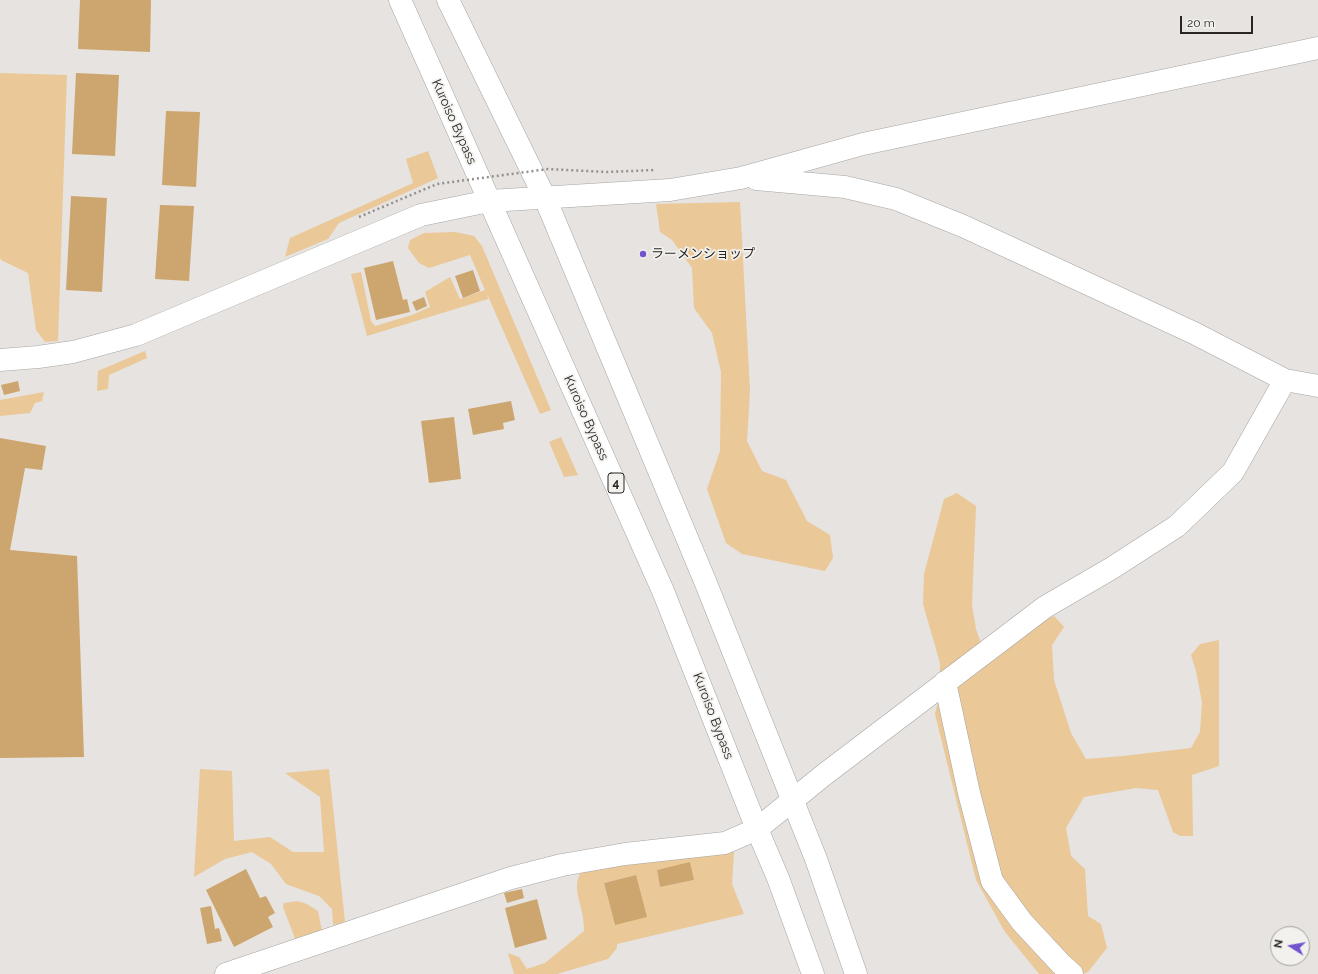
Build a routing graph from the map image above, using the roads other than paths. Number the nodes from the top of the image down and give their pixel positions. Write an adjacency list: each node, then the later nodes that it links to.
1 (400, 0): 6 (main road, Kuroiso Bypass / 4)
2 (448, 0): 5 (main road)
3 (1318, 48): 4 (main road)
4 (741, 178): 5 (main road); 8 (main road)
5 (545, 198): 6 (main road); 11 (main road)
6 (489, 201): 7 (main road); 12 (main road, Kuroiso Bypass / 4)
7 (0, 360)
8 (1285, 380): 9 (main road); 10 (main road)
9 (1318, 386)
10 (946, 682): 11 (main road); 16 (main road)
11 (792, 800): 12 (main road); 15 (main road)
12 (757, 829): 13 (main road); 14 (main road, Kuroiso Bypass / 4)
13 (226, 974)
14 (813, 974)
15 (856, 974)
16 (1072, 974)

